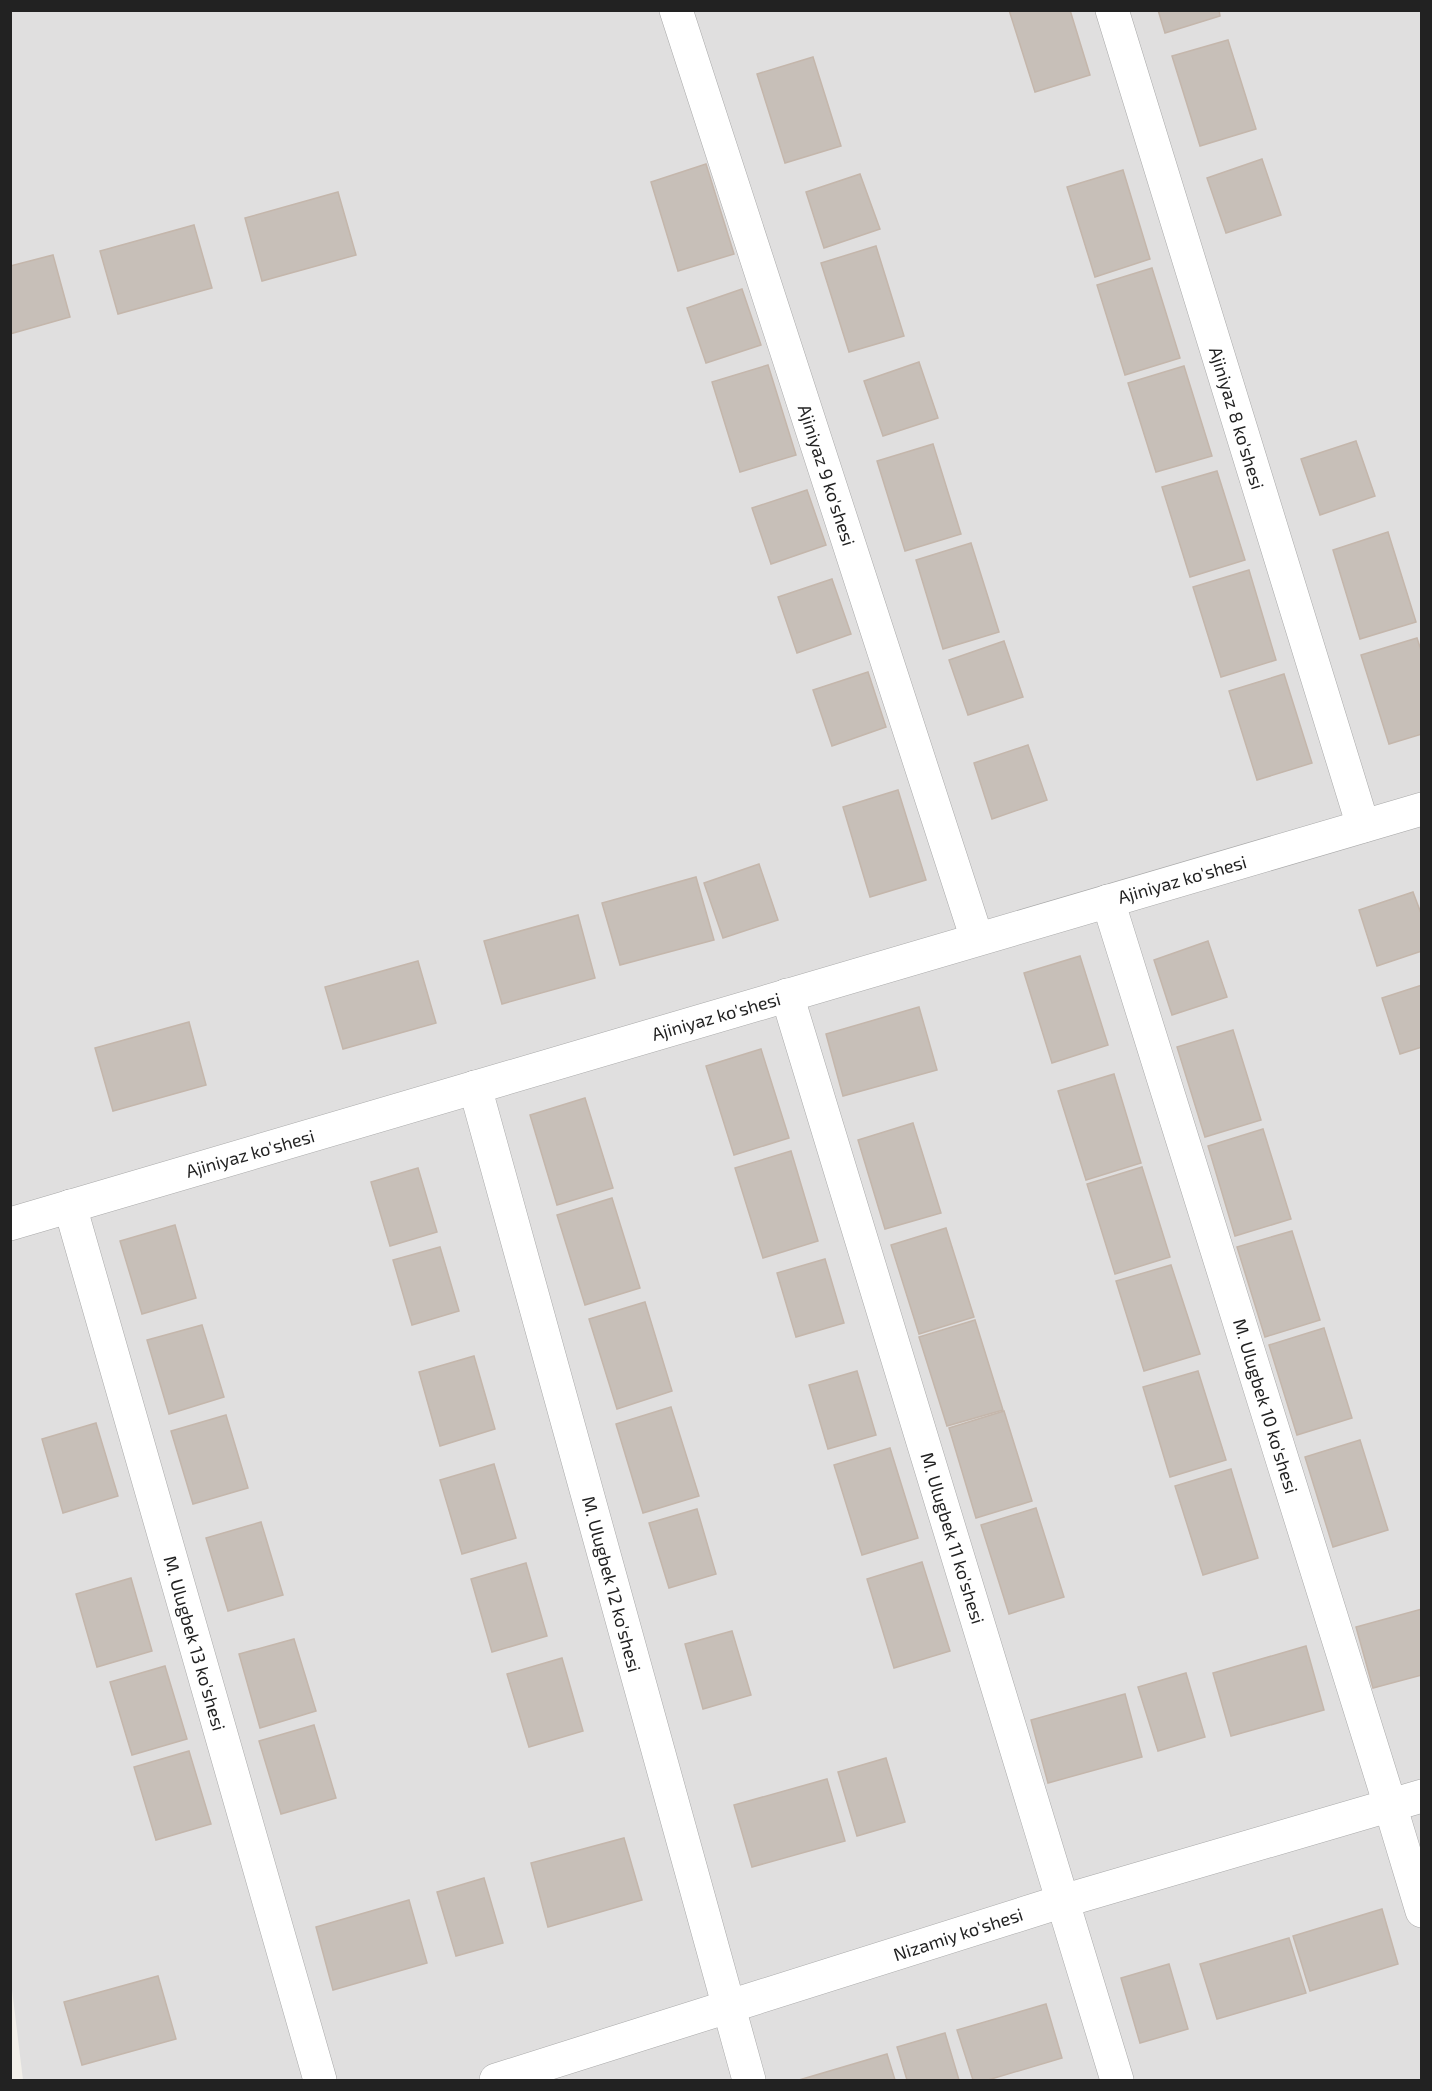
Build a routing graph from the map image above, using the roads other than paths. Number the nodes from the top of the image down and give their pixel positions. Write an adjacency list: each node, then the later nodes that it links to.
1 (676, 10): 6 (street, Ajiniyaz 9 ko'shesi)
2 (1112, 10): 4 (street, Ajiniyaz 8 ko'shesi)
3 (1422, 809): 4 (street, Ajiniyaz ko'shesi)
4 (1363, 826): 5 (street, Ajiniyaz ko'shesi)
5 (1108, 901): 6 (street, Ajiniyaz ko'shesi); 12 (street, M. Ulugbek 10 ko'shesi)
6 (978, 939): 7 (street, Ajiniyaz ko'shesi)
7 (787, 995): 8 (street, Ajiniyaz ko'shesi); 13 (street, M. Ulugbek 11 ko'shesi)
8 (475, 1087): 9 (street, Ajiniyaz ko'shesi); 15 (street, M. Ulugbek 12 ko'shesi)
9 (70, 1206): 10 (street, Ajiniyaz ko'shesi); 16 (street, M. Ulugbek 13 ko'shesi)
10 (10, 1224)
11 (1422, 1796): 12 (street, Nizamiy ko'shesi)
12 (1390, 1805): 13 (street, Nizamiy ko'shesi); 14 (street, M. Ulugbek 10 ko'shesi)
13 (1063, 1901): 15 (street, Nizamiy ko'shesi); 19 (street, M. Ulugbek 11 ko'shesi)
14 (1422, 1911)
15 (729, 2007): 17 (street, Nizamiy ko'shesi); 18 (street, M. Ulugbek 12 ko'shesi)
16 (320, 2080)
17 (496, 2080)
18 (749, 2080)
19 (1117, 2080)

